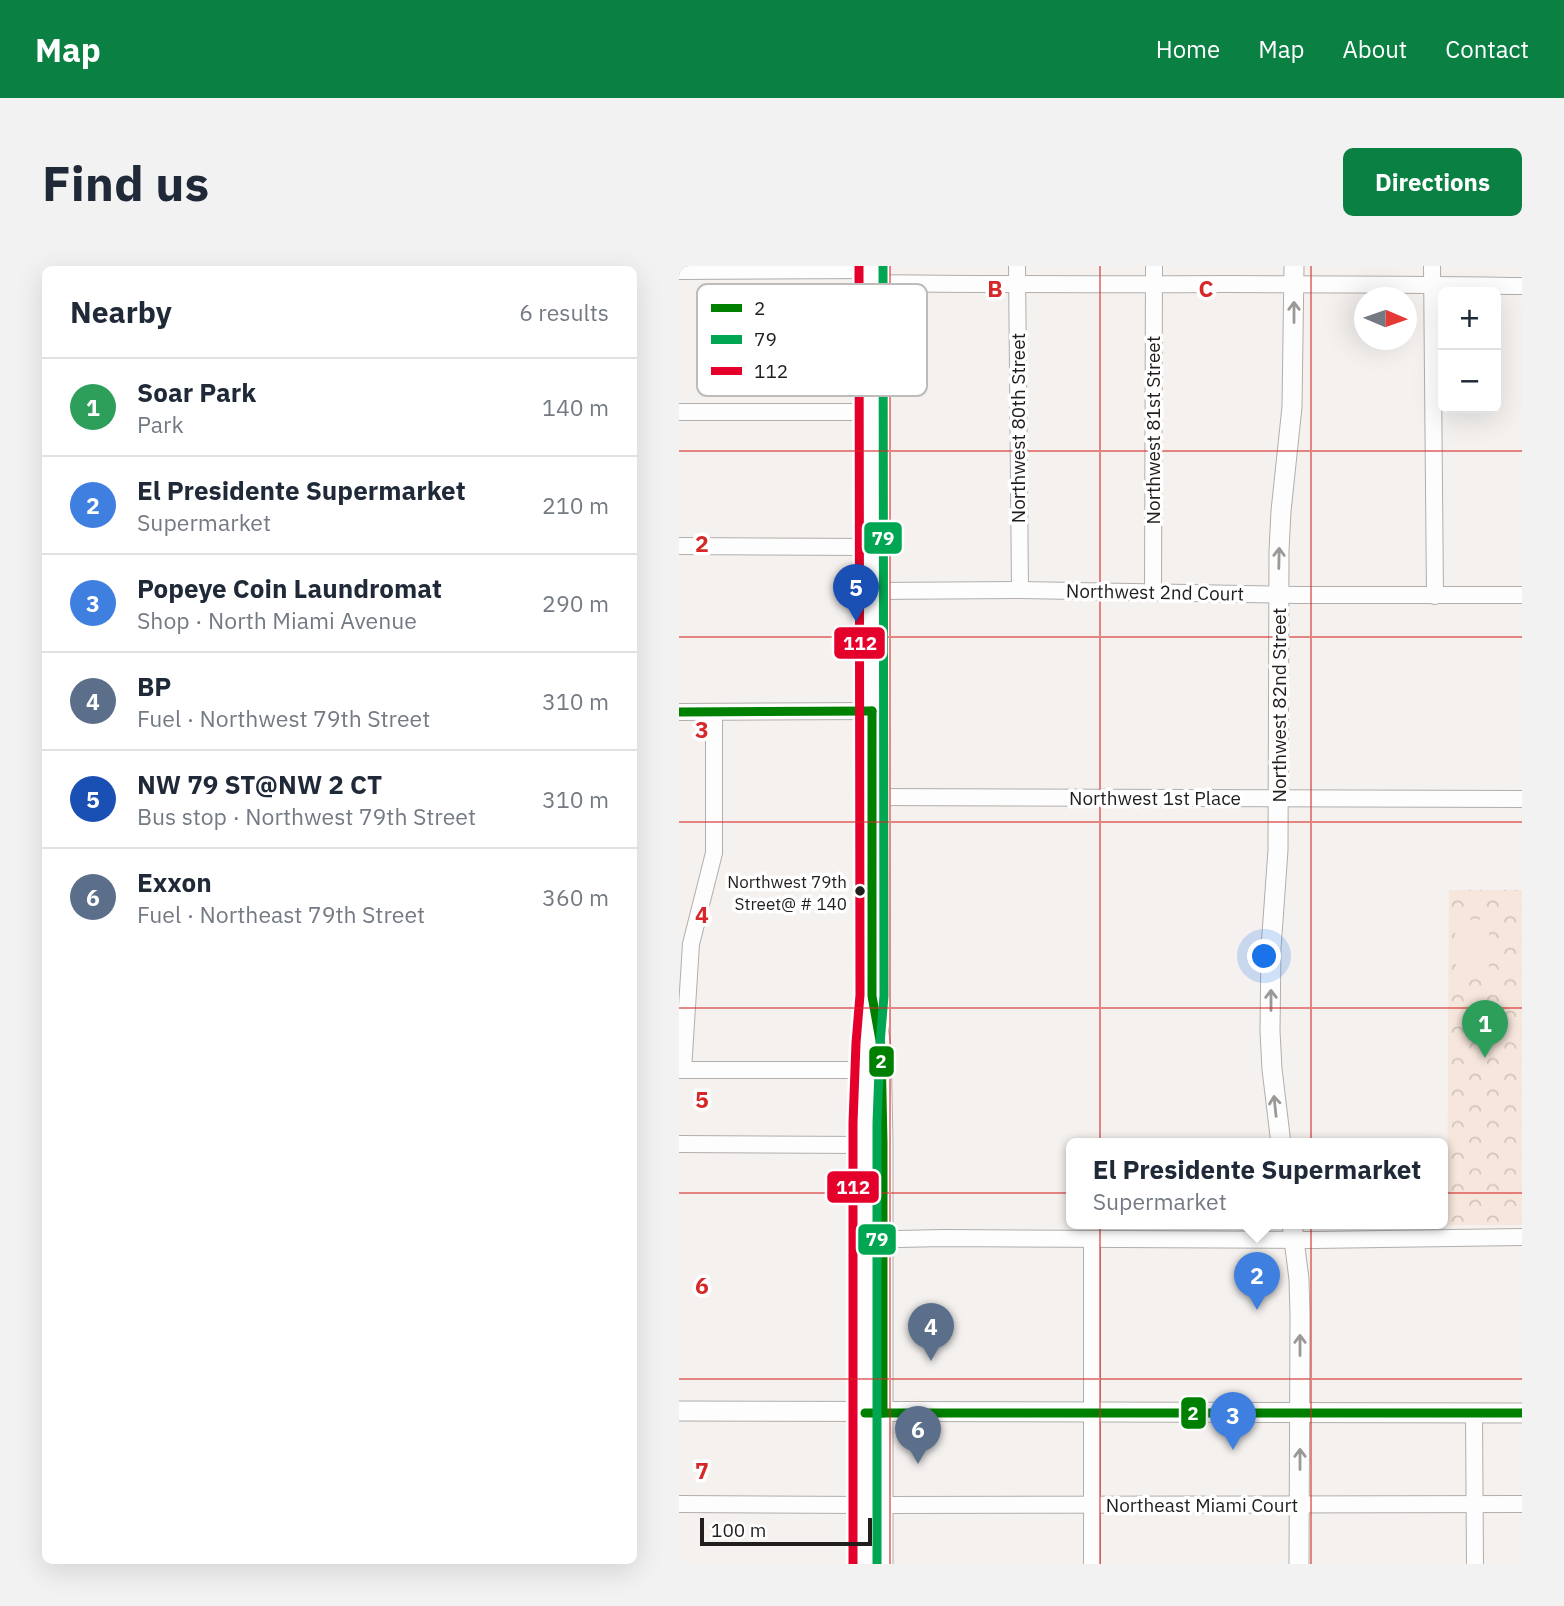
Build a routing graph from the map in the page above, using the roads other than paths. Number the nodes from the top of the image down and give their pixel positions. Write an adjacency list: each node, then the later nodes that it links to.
1 (1017, 266): 10 (street, Northwest 80th Street)
2 (1154, 266): 8 (street, Northwest 81st Street)
3 (1432, 266): 9 (street)
4 (703, 269): 5 (street); 6 (street)
5 (679, 271)
6 (871, 273): 10 (street)
7 (1294, 275): 8 (street); 9 (street); 20 (main road, Northwest 82nd Street, one-way to 7)
8 (1154, 283): 10 (street); 19 (street, Northwest 81st Street)
9 (1432, 284): 11 (street); 22 (street)
10 (1017, 285): 17 (street, Northwest 80th Street)
11 (1522, 286)
12 (871, 396): 14 (main road)
13 (679, 412): 14 (street)
14 (871, 412): 16 (main road)
15 (679, 546): 16 (street)
16 (871, 547): 18 (main road)
17 (1020, 590): 18 (street, Northwest 2nd Court); 19 (street, Northwest 2nd Court)
18 (871, 591): 23 (main road)
19 (1153, 593): 20 (street, Northwest 2nd Court)
20 (1279, 595): 22 (street, Northwest 2nd Court); 27 (main road, Northwest 82nd Street)
21 (1522, 595): 22 (street, Northwest 2nd Court)
22 (1435, 596)
23 (872, 711): 25 (street); 26 (main road)
24 (679, 712): 25 (street)
25 (714, 712): 30 (street)
26 (871, 797): 27 (street, Northwest 1st Place); 29 (main road)
27 (1278, 798): 28 (street, Northwest 1st Place); 32 (main road, Northwest 82nd Street, one-way to 27)
28 (1522, 799)
29 (872, 996): 31 (main road); 36 (main road)
30 (681, 1070): 31 (street)
31 (867, 1070): 34 (main road)
32 (1279, 1138)
33 (679, 1144): 34 (street)
34 (865, 1145): 36 (main road); 40 (main road)
35 (1293, 1232): 37 (street); 38 (street); 44 (main road, one-way to 35)
36 (883, 1236): 38 (street); 40 (main road)
37 (1522, 1237)
38 (1092, 1239): 41 (street)
39 (679, 1411): 40 (main road)
40 (874, 1413): 41 (main road); 49 (main road)
41 (1091, 1413): 44 (main road); 50 (street)
42 (1474, 1413): 43 (main road); 44 (main road); 45 (street)
43 (1522, 1413)
44 (1300, 1414): 47 (main road, one-way to 44)
45 (1476, 1503): 47 (street, Northeast Miami Court); 48 (street, Northeast Miami Court); 55 (street)
46 (679, 1504): 49 (street, Northeast Miami Court)
47 (1299, 1504): 50 (street, Northeast Miami Court); 54 (main road)
48 (1522, 1504)
49 (874, 1505): 50 (street, Northeast Miami Court); 51 (main road); 52 (main road)
50 (1091, 1506): 53 (street)
51 (865, 1564)
52 (883, 1564)
53 (1092, 1564)
54 (1299, 1564)
55 (1475, 1564)

